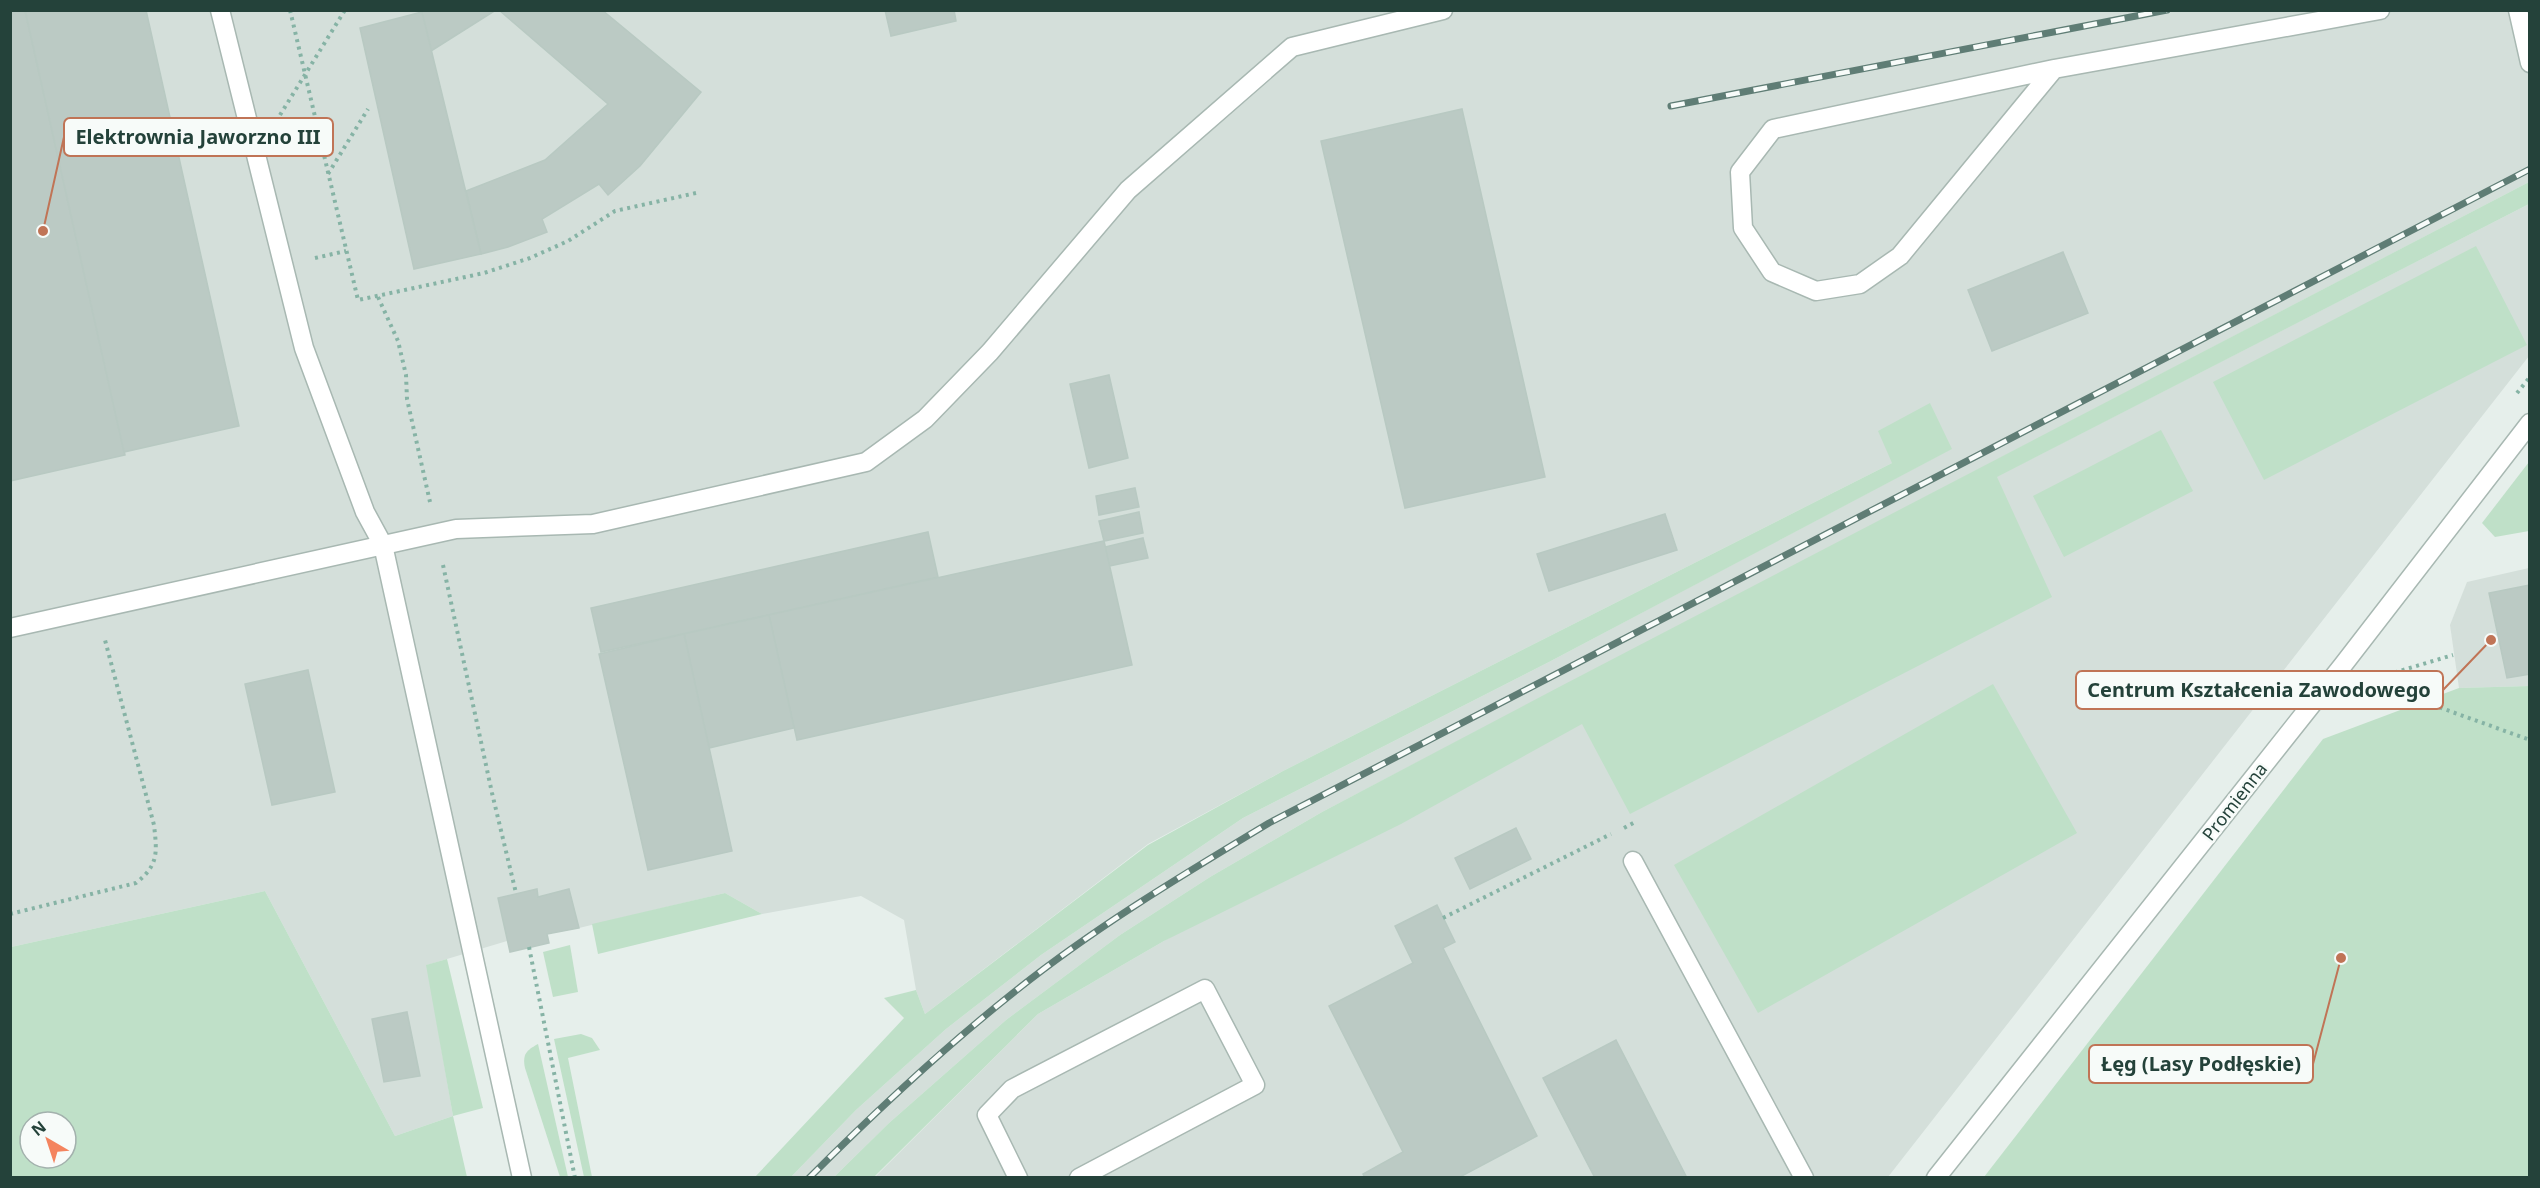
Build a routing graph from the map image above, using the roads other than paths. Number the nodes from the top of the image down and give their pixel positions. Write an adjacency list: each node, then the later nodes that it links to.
1 (220, 10): 8 (street)
2 (1443, 10): 8 (street)
3 (2380, 10): 6 (street)
4 (2518, 10): 5 (street)
5 (2529, 63)
6 (2054, 69): 6 (street)
7 (2529, 423): 15 (street, Promienna)
8 (383, 545): 9 (street); 11 (street)
9 (10, 628)
10 (1634, 861): 14 (street)
11 (522, 1178)
12 (1018, 1178): 13 (street)
13 (1079, 1178)
14 (1804, 1178)
15 (1936, 1178)

